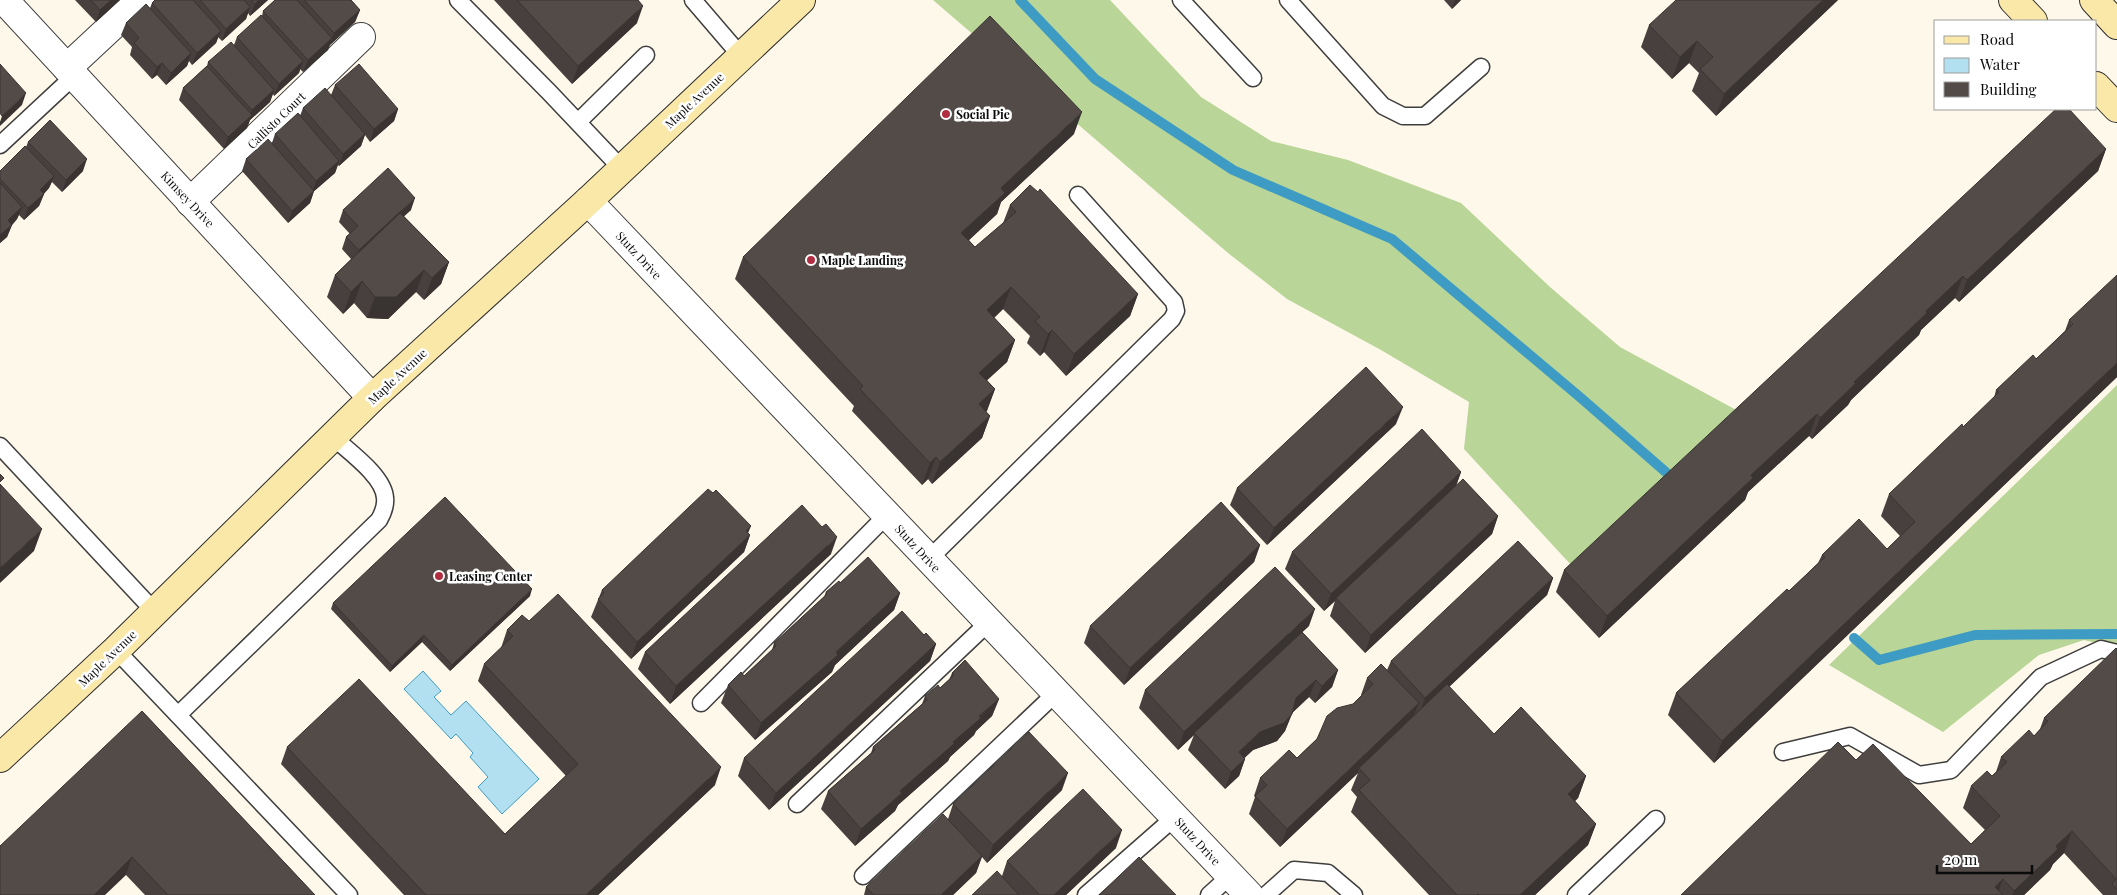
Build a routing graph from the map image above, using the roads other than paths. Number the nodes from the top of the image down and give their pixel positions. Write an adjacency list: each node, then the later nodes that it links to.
1 (4, 0): 16 (street, Kimsey Drive)
2 (140, 0): 16 (street)
3 (458, 0): 18 (lane)
4 (693, 0): 14 (lane)
5 (801, 0): 14 (main road, Maple Avenue)
6 (1181, 0): 17 (lane)
7 (1288, 0): 15 (lane)
8 (2013, 0): 10 (main road)
9 (2094, 0): 11 (main road)
10 (2032, 20)
11 (2117, 25)
12 (361, 38): 23 (street, Callisto Court)
13 (646, 55): 18 (lane)
14 (741, 56): 20 (main road, Maple Avenue)
15 (1482, 67)
16 (70, 72): 19 (lane); 23 (street, Kimsey Drive)
17 (1253, 78)
18 (578, 122): 20 (lane)
19 (0, 145)
20 (622, 169): 22 (main road, Maple Avenue)
21 (1078, 195): 28 (lane)
22 (588, 201): 24 (main road, Maple Avenue); 27 (street, Stutz Drive)
23 (190, 202): 24 (street, Kimsey Drive)
24 (372, 398): 25 (main road, Maple Avenue)
25 (333, 438): 29 (main road, Maple Avenue); 35 (lane)
26 (0, 446): 29 (lane)
27 (887, 515): 28 (street, Stutz Drive); 34 (lane)
28 (929, 559): 30 (street, Stutz Drive)
29 (155, 612): 31 (main road, Maple Avenue)
30 (989, 622): 33 (street, Stutz Drive); 38 (lane)
31 (116, 650): 35 (lane); 37 (main road, Maple Avenue)
32 (2117, 652): 36 (lane)
33 (1056, 693): 39 (street, Stutz Drive); 41 (lane)
34 (701, 703)
35 (178, 715): 43 (lane)
36 (1783, 752)
37 (0, 758)
38 (797, 804)
39 (1175, 817): 42 (street, Stutz Drive); 44 (lane)
40 (1656, 819): 49 (lane)
41 (863, 876)
42 (1230, 876): 45 (lane); 46 (street, Stutz Drive)
43 (349, 895)
44 (1086, 895)
45 (1209, 895)
46 (1249, 895)
47 (1266, 895): 48 (lane)
48 (1354, 895)
49 (1576, 895)

